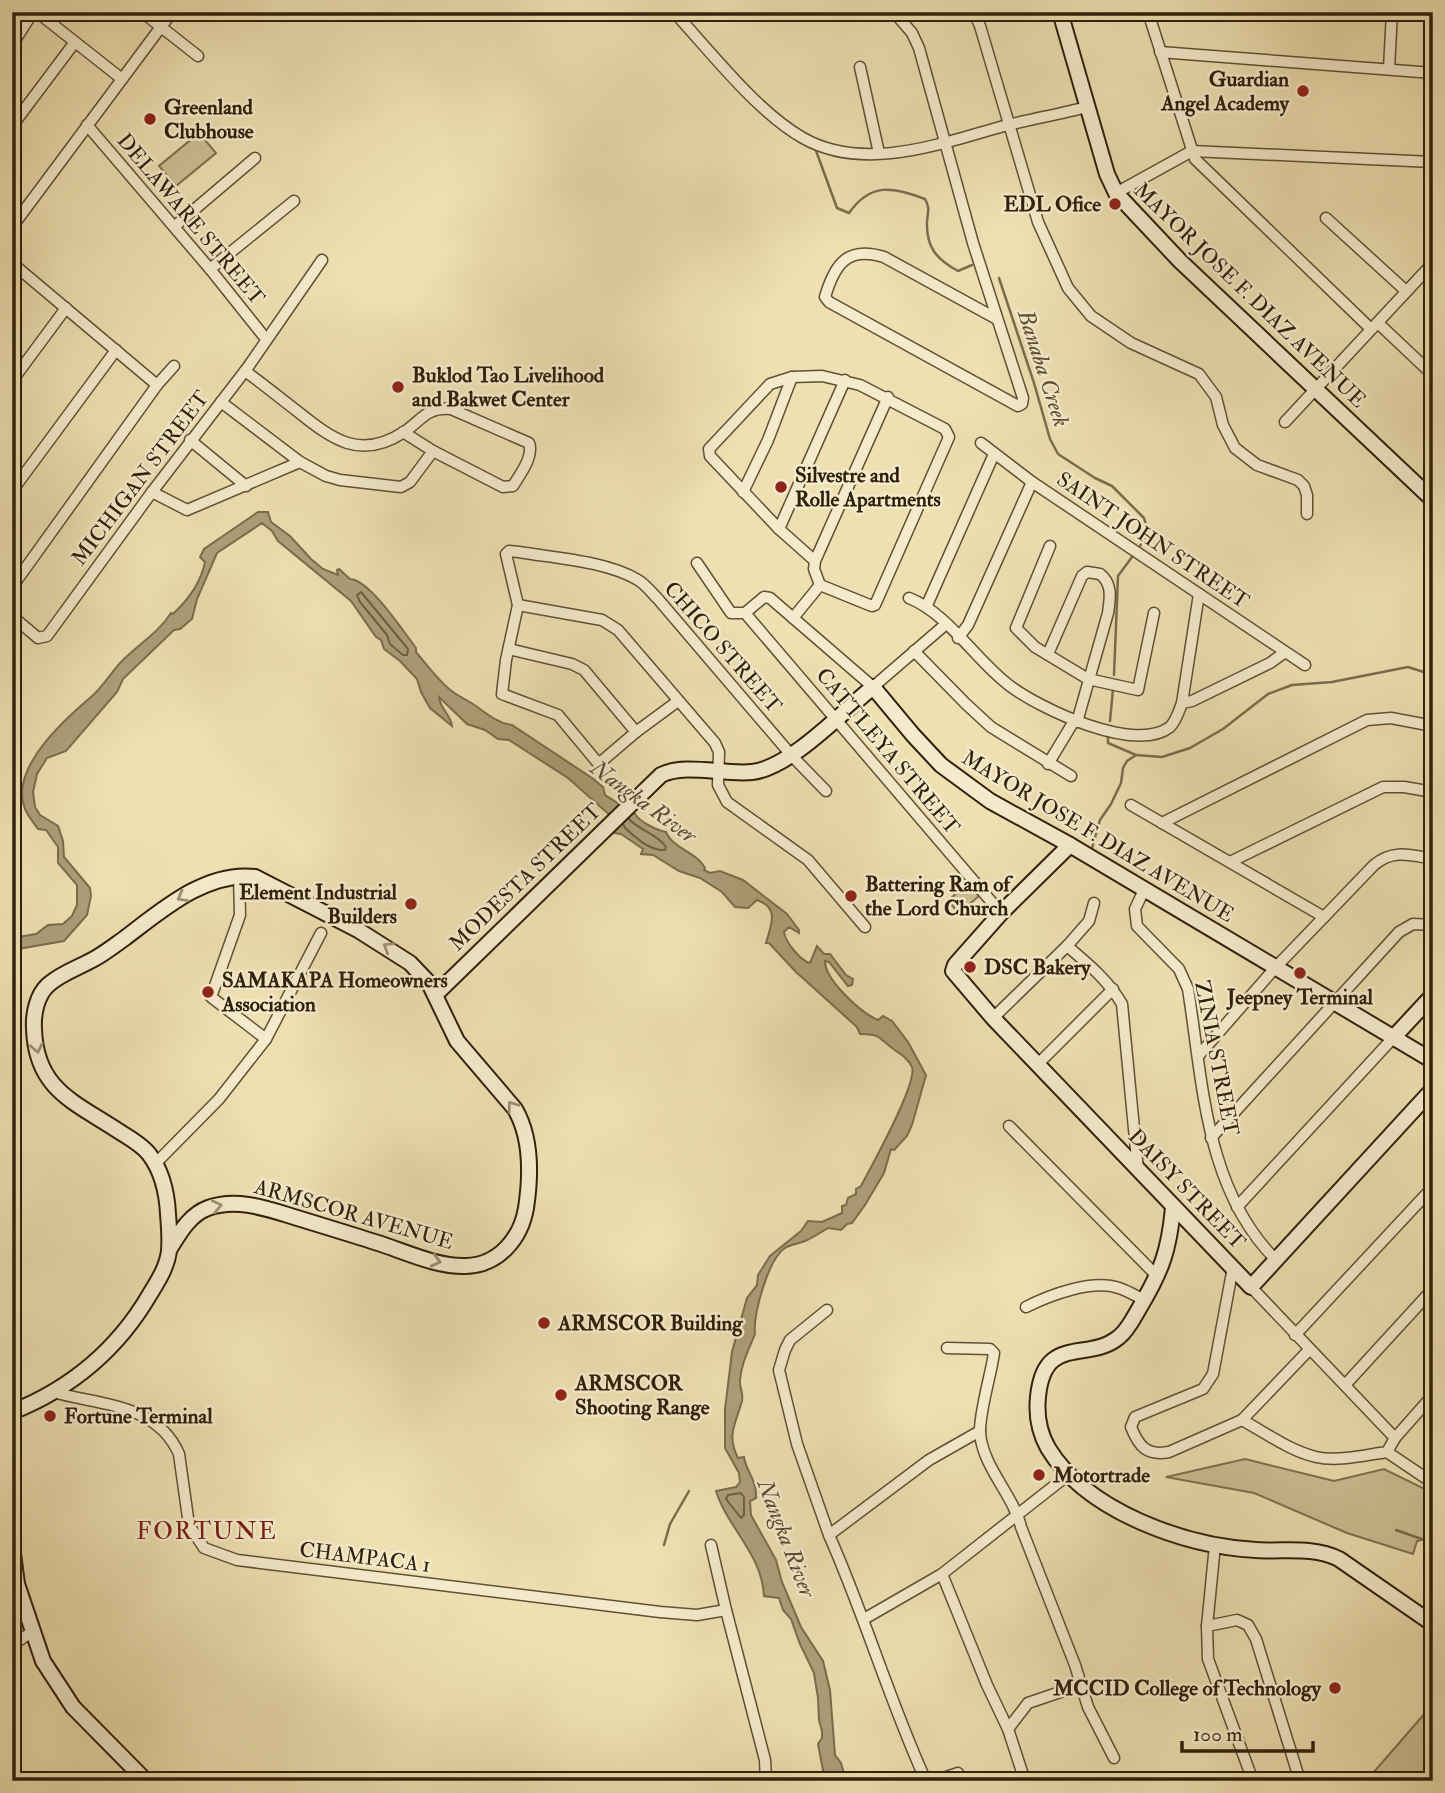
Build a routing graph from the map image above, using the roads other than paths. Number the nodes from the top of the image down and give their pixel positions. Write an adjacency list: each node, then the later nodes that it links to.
1 (35, 12): 11 (street); 12 (street)
2 (142, 12): 10 (street)
3 (172, 12): 10 (street)
4 (674, 12): 25 (street)
5 (894, 12): 23 (street)
6 (974, 12): 21 (street)
7 (1060, 12): 19 (main road, MAYOR JOSE F. DIAZ AVENUE)
8 (1148, 12): 13 (street)
9 (1392, 12): 16 (street)
10 (161, 27): 14 (street); 18 (street)
11 (75, 42): 18 (street); 22 (street)
12 (12, 45)
13 (1160, 52): 16 (street); 24 (street)
14 (198, 56)
15 (860, 66): 25 (street)
16 (1389, 69): 17 (street)
17 (1433, 73)
18 (122, 79): 20 (street)
19 (1087, 107): 21 (street); 28 (main road, MAYOR JOSE F. DIAZ AVENUE)
20 (87, 125): 31 (street, DELAWARE STREET); 32 (street)
21 (1009, 125): 23 (street); 66 (street)
22 (12, 126)
23 (944, 142): 25 (street); 39 (street)
24 (1192, 151): 27 (street); 28 (street); 40 (street)
25 (879, 153)
26 (255, 159): 31 (street)
27 (1433, 162)
28 (1115, 193): 50 (main road, MAYOR JOSE F. DIAZ AVENUE)
29 (294, 201): 36 (street)
30 (1326, 218): 37 (street)
31 (175, 226): 36 (street, DELAWARE STREET)
32 (12, 228)
33 (322, 260): 41 (street, MICHIGAN STREET)
34 (12, 263): 38 (street)
35 (1433, 263): 37 (street)
36 (210, 268): 41 (street, DELAWARE STREET)
37 (1406, 291): 40 (street)
38 (66, 308): 42 (street); 48 (street)
39 (997, 318): 39 (street)
40 (1375, 326): 45 (street); 50 (street)
41 (266, 339): 44 (street, MICHIGAN STREET)
42 (116, 350): 49 (street); 62 (street)
43 (174, 366): 49 (street)
44 (245, 371): 52 (street, MICHIGAN STREET); 54 (street)
45 (1433, 375)
46 (792, 377): 47 (street); 64 (street); 64 (street)
47 (845, 380): 51 (street); 67 (street)
48 (12, 381)
49 (156, 385): 72 (street)
50 (1315, 388): 53 (street); 65 (main road, MAYOR JOSE F. DIAZ AVENUE)
51 (888, 397): 69 (street); 71 (street)
52 (221, 402): 55 (street, MICHIGAN STREET); 59 (street)
53 (1285, 422)
54 (403, 432): 57 (street); 57 (street)
55 (190, 440): 61 (street); 63 (street, MICHIGAN STREET)
56 (981, 443): 58 (street, SAINT JOHN STREET)
57 (433, 451): 59 (street)
58 (994, 454): 60 (street, SAINT JOHN STREET); 76 (street)
59 (300, 462): 61 (street)
60 (1032, 482): 73 (street, SAINT JOHN STREET); 82 (street)
61 (246, 486): 63 (street)
62 (12, 491)
63 (152, 492): 79 (street, MICHIGAN STREET)
64 (743, 492): 67 (street)
65 (1433, 500)
66 (1307, 513)
67 (779, 529): 69 (street)
68 (1050, 547): 86 (street)
69 (815, 561): 71 (street)
70 (697, 563): 77 (street, CATTLEYA STREET)
71 (820, 585): 80 (street)
72 (12, 587)
73 (1199, 594): 85 (street, SAINT JOHN STREET); 91 (street)
74 (909, 598): 76 (street)
75 (518, 605): 83 (street); 90 (street); 96 (street, CHICO STREET)
76 (927, 605): 81 (street)
77 (745, 613): 80 (street); 92 (street, CATTLEYA STREET)
78 (1154, 613): 88 (street)
79 (12, 616)
80 (793, 618): 89 (street)
81 (946, 624): 82 (street); 84 (street)
82 (958, 638): 93 (street)
83 (509, 649): 95 (street); 95 (street)
84 (914, 651): 89 (street); 97 (street)
85 (1283, 653): 87 (street, SAINT JOHN STREET); 91 (street)
86 (1048, 654): 88 (street); 88 (street)
87 (1305, 665)
88 (1088, 679): 93 (street)
89 (873, 687): 92 (main road); 104 (main road, MAYOR JOSE F. DIAZ AVENUE)
90 (678, 701): 95 (street); 98 (street)
91 (1182, 703): 93 (street)
92 (835, 718): 96 (main road); 110 (street, CATTLEYA STREET)
93 (1076, 721): 97 (street)
94 (1433, 726): 103 (street)
95 (636, 732)
96 (792, 756): 98 (main road); 100 (street)
97 (1048, 764): 99 (street)
98 (719, 772): 113 (street); 118 (main road, MODESTA STREET)
99 (1071, 776)
100 (826, 791)
101 (1433, 792): 106 (street)
102 (1131, 805): 103 (street)
103 (1162, 823): 106 (street)
104 (1070, 845): 108 (main road, MAYOR JOSE F. DIAZ AVENUE); 110 (main road)
105 (1433, 859): 111 (street)
106 (1230, 862): 111 (street)
107 (239, 875): 118 (main road, ARMSCOR AVENUE, one-way to 107); 123 (street); 130 (main road, one-way to 130)
108 (1144, 890): 116 (main road, MAYOR JOSE F. DIAZ AVENUE); 124 (street, ZINIA STREET)
109 (1094, 903): 115 (street)
110 (1002, 914): 121 (main road, DAISY STREET)
111 (1324, 917): 116 (street)
112 (1433, 925): 120 (street)
113 (865, 927)
114 (321, 933): 123 (street)
115 (1067, 946): 117 (street); 121 (street)
116 (1275, 968): 120 (main road, MAYOR JOSE F. DIAZ AVENUE); 124 (street)
117 (1113, 989): 126 (street); 131 (street)
118 (436, 994): 135 (main road, ARMSCOR AVENUE, one-way to 118)
119 (1433, 995): 122 (main road)
120 (1335, 1004): 122 (main road, MAYOR JOSE F. DIAZ AVENUE); 129 (street)
121 (993, 1018): 126 (main road, DAISY STREET)
122 (1393, 1038): 125 (main road, MAYOR JOSE F. DIAZ AVENUE); 133 (street)
123 (266, 1039): 130 (street)
124 (1199, 1055): 129 (street, ZINIA STREET)
125 (1433, 1061)
126 (1039, 1063): 131 (main road, DAISY STREET)
127 (1433, 1089): 136 (main road)
128 (1009, 1126): 137 (street)
129 (1211, 1138): 133 (street, ZINIA STREET)
130 (155, 1164): 135 (main road)
131 (1138, 1170): 134 (main road, DAISY STREET)
132 (1433, 1187): 144 (street)
133 (1237, 1207): 136 (street, ZINIA STREET)
134 (1173, 1208): 137 (main road); 138 (main road, DAISY STREET)
135 (169, 1250): 148 (main road)
136 (1276, 1260): 139 (main road)
137 (1157, 1277): 141 (main road)
138 (1231, 1277): 139 (main road, DAISY STREET); 151 (street)
139 (1251, 1287): 144 (street, DAISY STREET)
140 (1433, 1289): 147 (street)
141 (1144, 1300): 142 (street); 155 (main road)
142 (1026, 1307)
143 (827, 1310): 158 (street)
144 (1295, 1335): 146 (street, DAISY STREET)
145 (947, 1348): 152 (street)
146 (1309, 1350): 147 (street, DAISY STREET); 151 (street)
147 (1345, 1385): 153 (street, DAISY STREET)
148 (53, 1392): 150 (main road); 165 (street, CHAMPACA 1)
149 (1433, 1395): 153 (street)
150 (12, 1412)
151 (1242, 1420): 154 (street)
152 (980, 1431): 157 (street); 158 (street)
153 (1395, 1438): 154 (street)
154 (1387, 1452): 156 (street)
155 (1068, 1475): 157 (street); 160 (main road)
156 (1433, 1483)
157 (1018, 1513): 162 (street); 171 (street)
158 (829, 1535): 166 (street)
159 (712, 1545): 165 (street)
160 (1216, 1545): 167 (main road); 168 (street)
161 (12, 1546): 163 (main road)
162 (942, 1574): 166 (street); 172 (street)
163 (15, 1584): 164 (main road)
164 (18, 1606): 169 (main road)
165 (726, 1610): 176 (street)
166 (864, 1619): 177 (street)
167 (1433, 1624)
168 (1207, 1626): 180 (street); 181 (street)
169 (32, 1632): 170 (street); 175 (main road)
170 (12, 1645)
171 (1081, 1685): 172 (street); 173 (street)
172 (1008, 1729): 179 (street)
173 (1114, 1758)
174 (958, 1773): 178 (street)
175 (146, 1781)
176 (766, 1781)
177 (926, 1781)
178 (935, 1781)
179 (1025, 1781)
180 (1253, 1781)
181 (1300, 1781)

